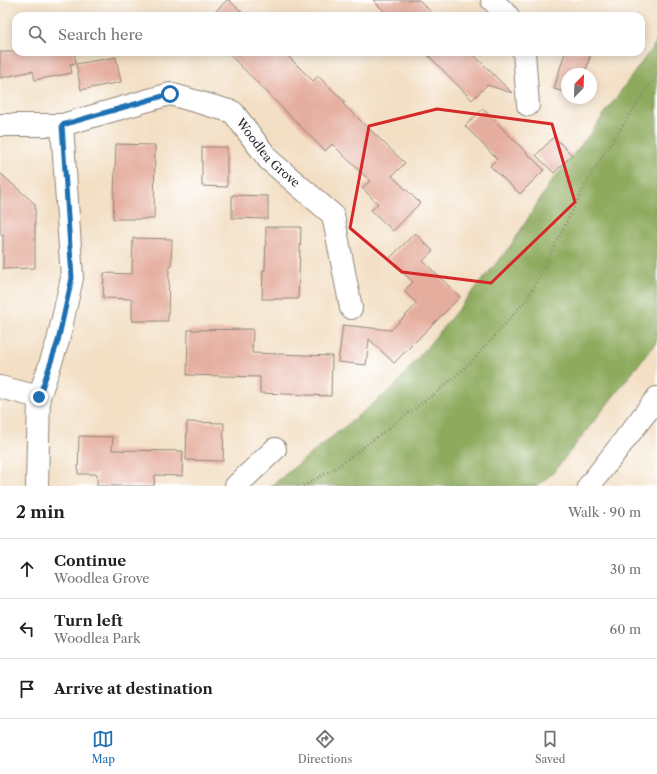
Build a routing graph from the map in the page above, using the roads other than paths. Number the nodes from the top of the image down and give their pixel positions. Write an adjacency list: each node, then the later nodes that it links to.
1 (492, 0): 2 (street)
2 (504, 12)
3 (524, 56): 4 (street)
4 (528, 105)
5 (0, 125): 6 (street, Woodlea Grove)
6 (62, 125): 7 (street, Woodlea Grove); 9 (street)
7 (351, 308)
8 (0, 387): 9 (street)
9 (39, 397): 12 (street)
10 (657, 398): 14 (street)
11 (274, 449): 13 (street)
12 (37, 486)
13 (236, 486)
14 (589, 486)

